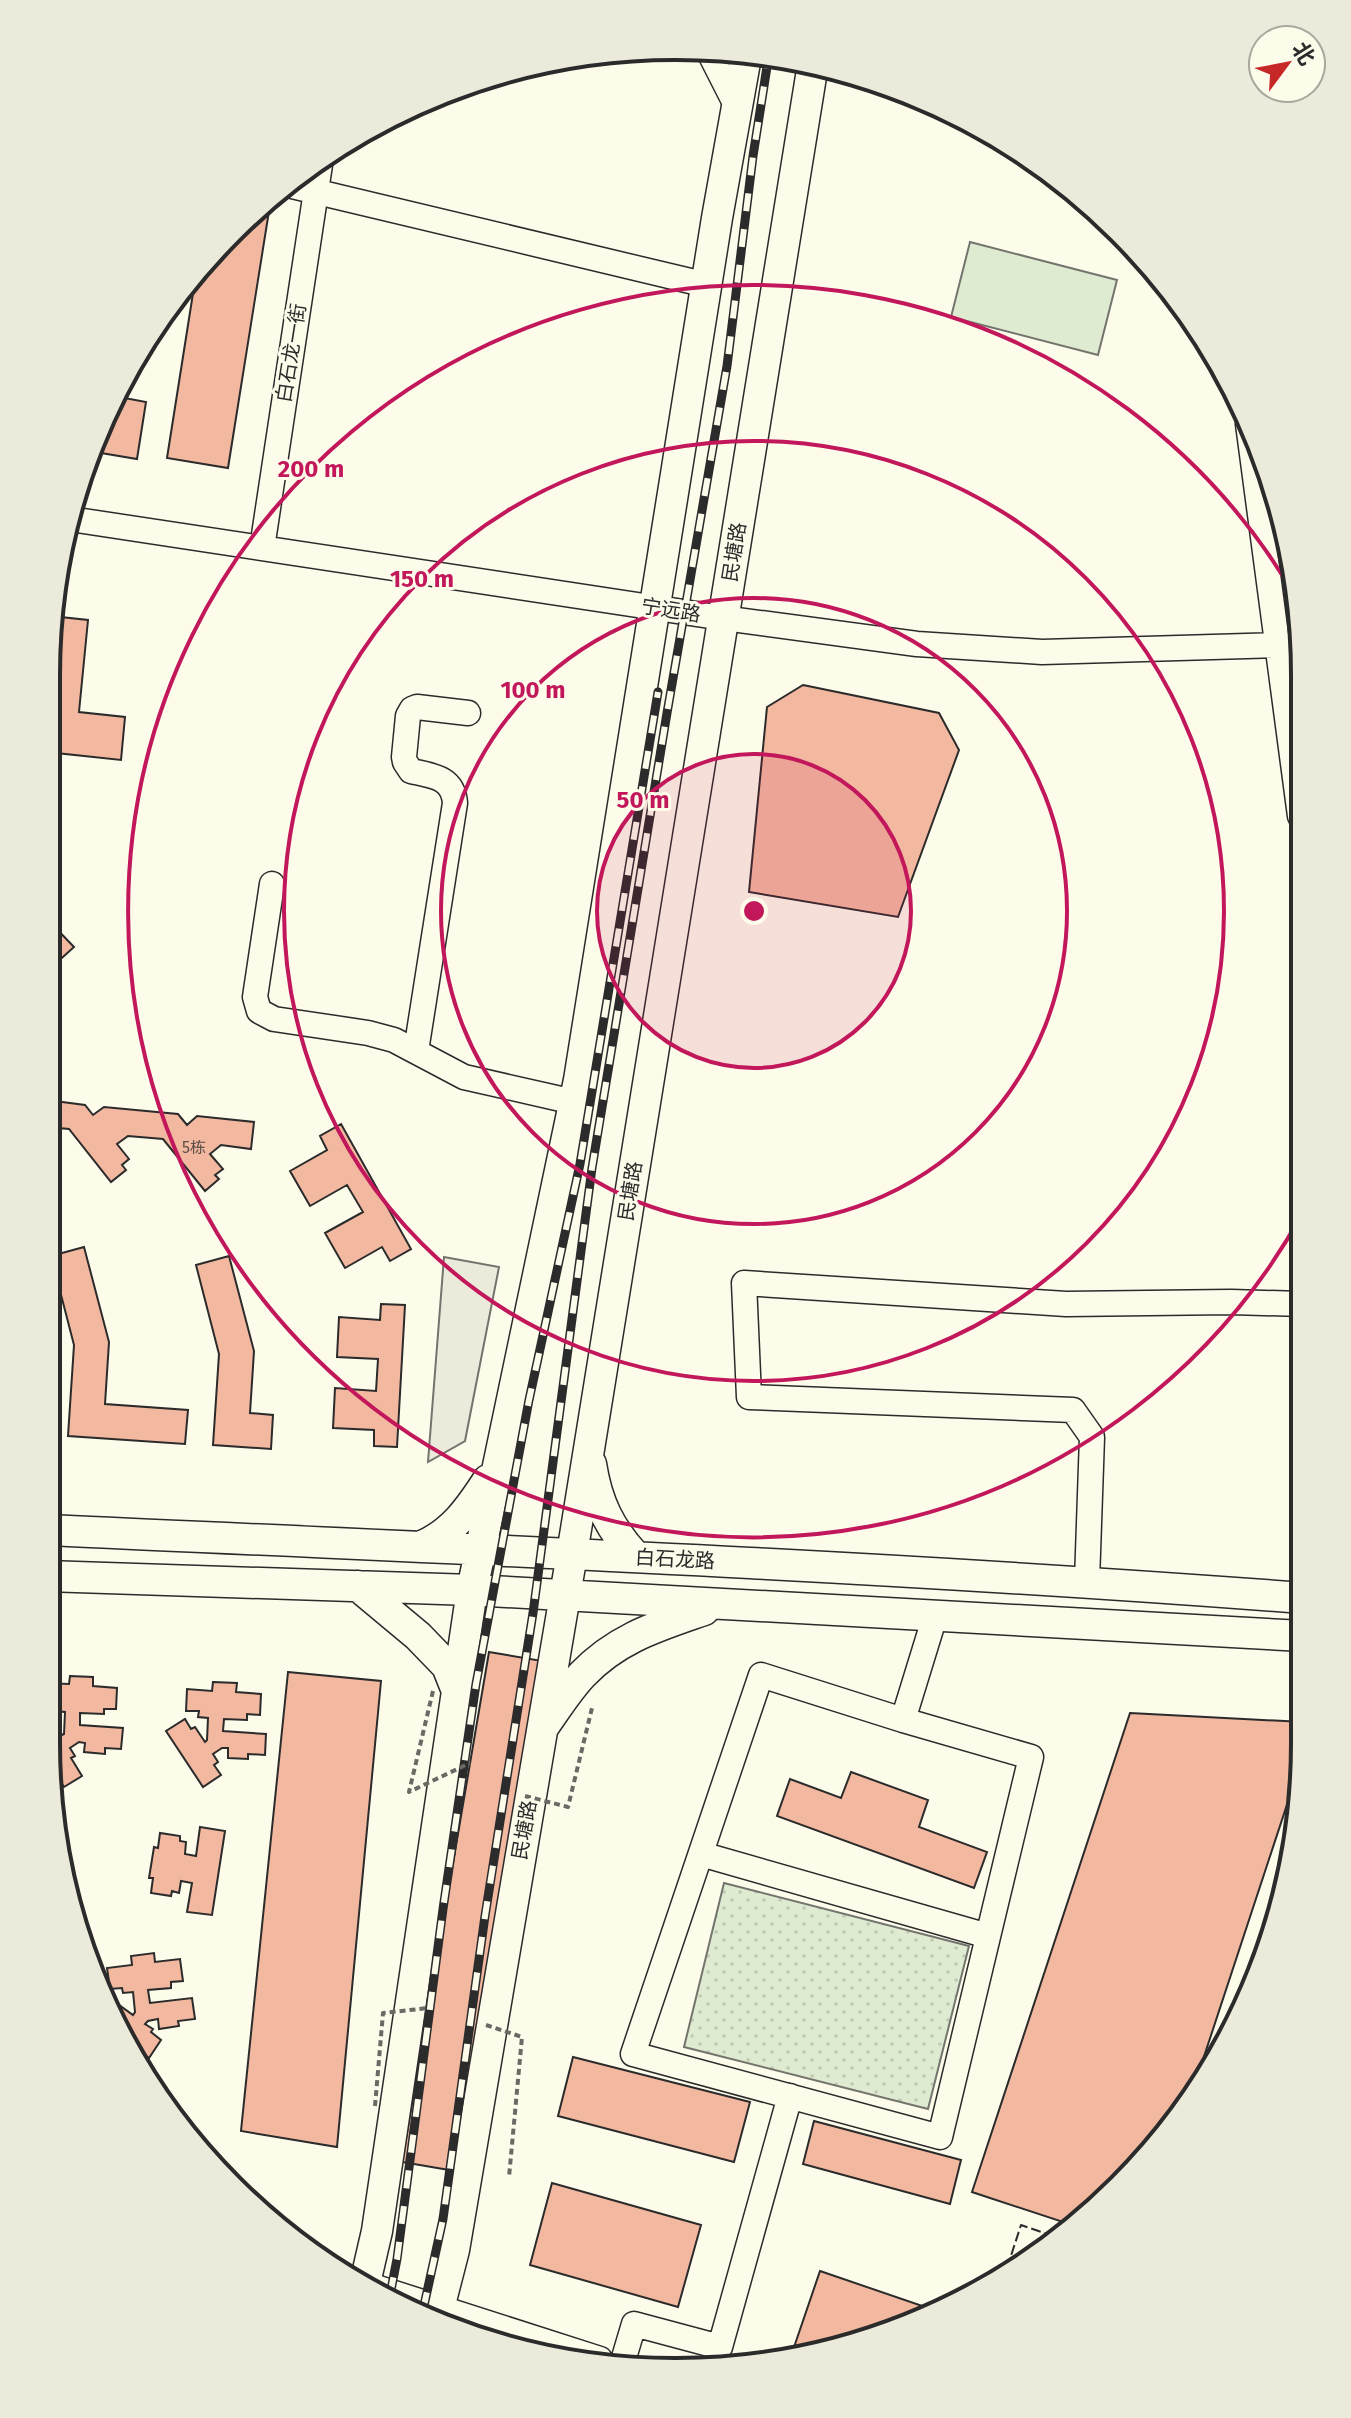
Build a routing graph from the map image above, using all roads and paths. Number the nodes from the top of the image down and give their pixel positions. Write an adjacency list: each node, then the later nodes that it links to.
1 (714, 61): 4 (street)
2 (745, 64): 4 (main road)
3 (811, 75): 13 (main road, 民塘路)
4 (737, 107): 8 (main road)
5 (318, 175): 7 (street, 白石龙一街)
6 (300, 188): 7 (street)
7 (315, 192): 8 (street); 11 (street, 白石龙一街)
8 (707, 285): 12 (main road)
9 (1253, 466): 14 (street)
10 (80, 521): 11 (street, 宁远路)
11 (262, 548): 12 (street, 宁远路)
12 (655, 607): 13 (street, 宁远路); 19 (main road)
13 (723, 618): 14 (street, 宁远路); 21 (main road, 民塘路)
14 (1277, 645): 16 (street)
15 (468, 713): 18 (street)
16 (1291, 749)
17 (272, 884): 18 (street)
18 (416, 1051): 19 (street)
19 (574, 1102): 22 (main road)
20 (1291, 1304): 29 (street)
21 (589, 1448): 26 (main road, 民塘路); 27 (main road)
22 (498, 1465): 24 (main road); 25 (main road)
23 (60, 1531): 24 (main road, 白石龙路)
24 (420, 1547): 25 (main road, 白石龙路)
25 (480, 1549): 26 (main road, 白石龙路); 31 (main road)
26 (572, 1554): 27 (main road, 白石龙路); 32 (main road, 民塘路)
27 (636, 1557): 29 (main road, 白石龙路)
28 (60, 1576): 30 (main road)
29 (1087, 1581): 33 (main road, 白石龙路)
30 (358, 1586): 31 (main road); 37 (main road)
31 (472, 1590): 32 (main road); 37 (main road)
32 (563, 1596): 34 (main road); 40 (main road, 民塘路)
33 (1291, 1597)
34 (720, 1604): 35 (main road); 40 (main road)
35 (935, 1616): 36 (main road); 39 (street)
36 (1291, 1635)
37 (445, 1691): 41 (path, bridge); 50 (main road)
38 (592, 1708): 42 (path, bridge)
39 (903, 1720): 43 (street); 44 (street)
40 (541, 1731): 51 (main road, 民塘路)
41 (470, 1763)
42 (525, 1796)
43 (701, 1854): 44 (street); 47 (street)
44 (988, 1936): 47 (street)
45 (428, 2008): 48 (path, bridge)
46 (486, 2025): 49 (path, bridge)
47 (790, 2096): 54 (street)
48 (375, 2106)
49 (509, 2177)
50 (366, 2275)
51 (438, 2310)
52 (460, 2318): 53 (street)
53 (555, 2346)
54 (625, 2356)

